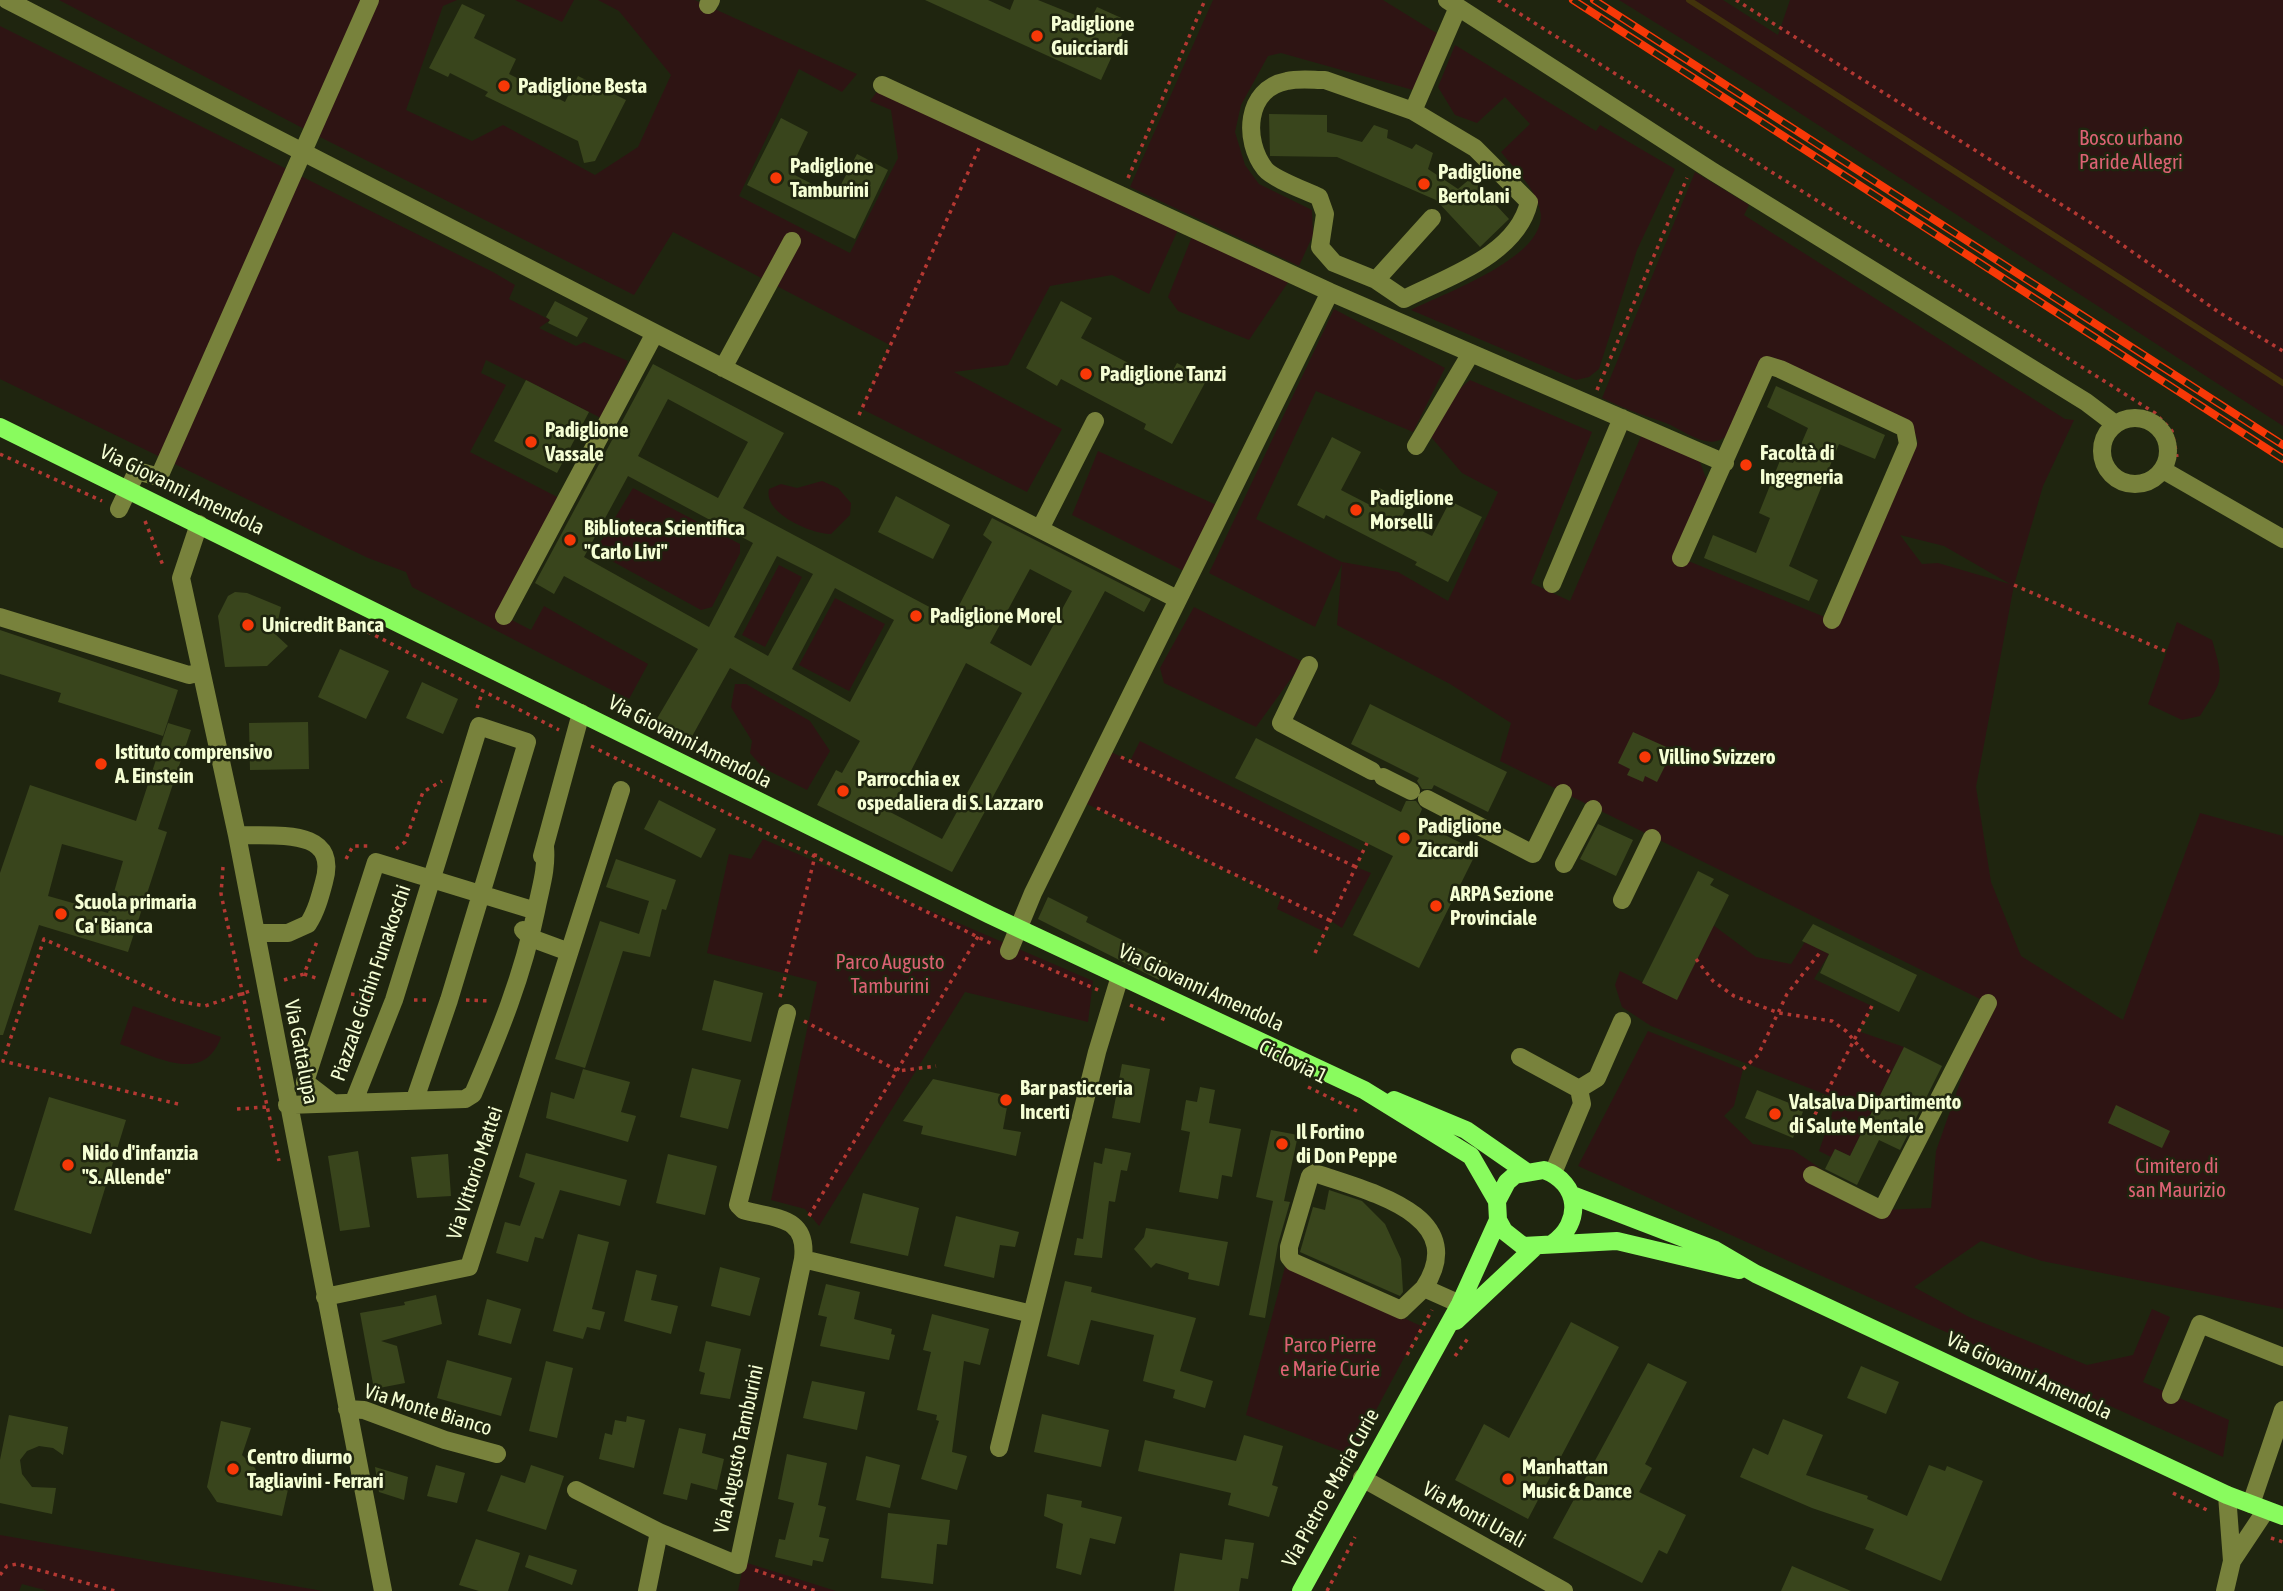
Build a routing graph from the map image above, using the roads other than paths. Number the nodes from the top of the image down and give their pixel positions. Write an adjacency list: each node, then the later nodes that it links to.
1 (7, 0): 6 (street)
2 (370, 0): 6 (street)
3 (1453, 3): 5 (street); 16 (street)
4 (882, 85): 10 (street)
5 (1413, 111): 9 (street); 9 (street)
6 (301, 153): 11 (street); 21 (street)
7 (1432, 218): 9 (street)
8 (792, 242): 13 (street)
9 (1376, 280)
10 (1330, 292): 12 (street); 28 (street)
11 (654, 333): 13 (street); 29 (street)
12 (1471, 353): 14 (street); 18 (street)
13 (723, 368): 24 (street)
14 (1622, 418): 19 (street); 27 (street)
15 (1095, 421): 24 (street)
16 (2115, 424): 20 (street); 20 (street)
17 (0, 427): 21 (main road, Via Giovanni Amendola)
18 (1416, 446)
19 (1725, 463): 26 (street); 31 (street)
20 (2168, 473): 25 (street)
21 (129, 489): 22 (street); 23 (main road, Via Giovanni Amendola)
22 (119, 509)
23 (199, 524): 33 (street, Via Gattalupa); 34 (main road, Via Giovanni Amendola)
24 (1040, 529): 28 (street)
25 (2283, 539)
26 (1681, 558)
27 (1552, 584)
28 (1177, 599): 45 (street)
29 (504, 616)
30 (0, 617): 33 (street)
31 (1832, 621)
32 (1309, 665): 36 (street)
33 (201, 671): 38 (street, Via Gattalupa)
34 (582, 713): 44 (street); 45 (main road, Via Giovanni Amendola)
35 (621, 790): 48 (street, Via Vittorio Mattei)
36 (1563, 793)
37 (1593, 809): 40 (street)
38 (237, 835): 46 (street, Via Gattalupa); 46 (street)
39 (1652, 838): 43 (street)
40 (1564, 864)
41 (431, 880): 42 (street, Piazzale Gichin Funakoschi); 42 (street, Piazzale Gichin Funakoschi); 58 (street, Piazzale Gichin Funakoschi); 59 (street, Piazzale Gichin Funakoschi)
42 (481, 895): 44 (street, Piazzale Gichin Funakoschi); 57 (street, Piazzale Gichin Funakoschi)
43 (1622, 901)
44 (530, 909): 47 (street)
45 (1017, 928): 49 (street); 50 (main road, Via Giovanni Amendola)
46 (256, 933): 60 (street, Via Gattalupa)
47 (531, 938): 48 (street); 57 (street, Piazzale Gichin Funakoschi)
48 (569, 951): 71 (street, Via Vittorio Mattei)
49 (1009, 951)
50 (1120, 975): 56 (main road, Via Giovanni Amendola); 73 (street)
51 (1989, 1003): 63 (street)
52 (787, 1013): 68 (street, Via Augusto Tamburini)
53 (1622, 1021): 55 (street)
54 (1520, 1057): 55 (street)
55 (1579, 1089): 62 (street)
56 (1364, 1090): 61 (main road, Via Giovanni Amendola); 65 (main road, Via Giovanni Amendola)
57 (415, 1098): 58 (street, Piazzale Gichin Funakoschi)
58 (354, 1101): 59 (street, Piazzale Gichin Funakoschi)
59 (331, 1102): 60 (street, Piazzale Gichin Funakoschi)
60 (287, 1105): 71 (street, Via Gattalupa)
61 (1525, 1171): 62 (main road); 65 (main road)
62 (1553, 1173): 64 (main road, Via Giovanni Amendola)
63 (1812, 1175)
64 (1572, 1195): 67 (main road); 69 (main road, Via Giovanni Amendola)
65 (1497, 1201): 66 (main road, Via Giovanni Amendola)
66 (1498, 1220): 67 (main road); 72 (main road, Via Pietro e Maria Curie)
67 (1544, 1246): 69 (main road, Via Giovanni Amendola); 74 (main road, Via Pietro e Maria Curie)
68 (803, 1259): 73 (street); 85 (street, Via Augusto Tamburini)
69 (1756, 1274): 83 (main road, Via Giovanni Amendola)
70 (1424, 1288): 70 (street); 72 (street)
71 (324, 1297): 77 (street, Via Gattalupa)
72 (1460, 1304): 74 (main road, Via Pietro e Maria Curie)
73 (1032, 1314): 79 (street)
74 (1443, 1334): 81 (main road, Via Pietro e Maria Curie)
75 (2283, 1357): 76 (street)
76 (2171, 1395)
77 (347, 1409): 80 (street, Via Monte Bianco); 87 (street, Via Gattalupa)
78 (2283, 1410): 84 (street)
79 (999, 1448)
80 (497, 1454)
81 (1362, 1478): 89 (main road, Via Pietro e Maria Curie); 90 (street, Via Monti Urali)
82 (576, 1490): 85 (street, Via Augusto Tamburini)
83 (2227, 1495): 84 (main road, Via Giovanni Amendola); 86 (street)
84 (2267, 1510): 86 (street)
85 (659, 1532): 88 (street)
86 (2232, 1561): 91 (street)
87 (383, 1591)
88 (647, 1591)
89 (1301, 1591)
90 (1563, 1591)
91 (2225, 1591)

